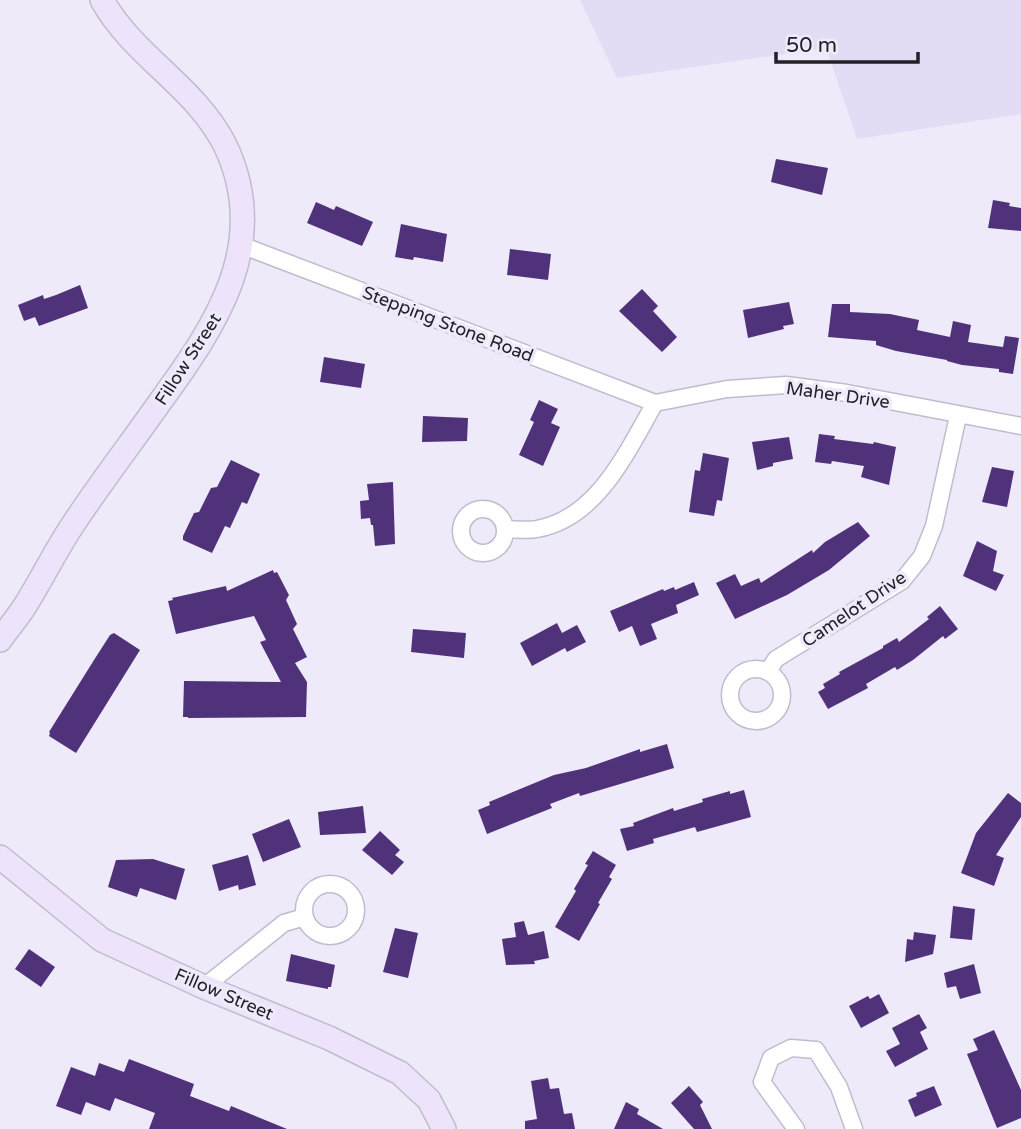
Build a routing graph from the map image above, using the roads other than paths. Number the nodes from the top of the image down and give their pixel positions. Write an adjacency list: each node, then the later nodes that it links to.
1 (102, 0): 2 (street, Fillow Street)
2 (241, 244): 3 (street, Stepping Stone Road); 7 (street, Fillow Street)
3 (655, 403): 4 (street, Maher Drive); 6 (street)
4 (958, 415): 5 (street, Maher Drive); 8 (street, Camelot Drive)
5 (1021, 426)
6 (505, 529)
7 (0, 640)
8 (768, 671)
9 (0, 857): 11 (street, Fillow Street)
10 (305, 917): 11 (street)
11 (204, 987): 12 (street, Fillow Street)
12 (444, 1129)
13 (796, 1129): 14 (street)
14 (855, 1129)

